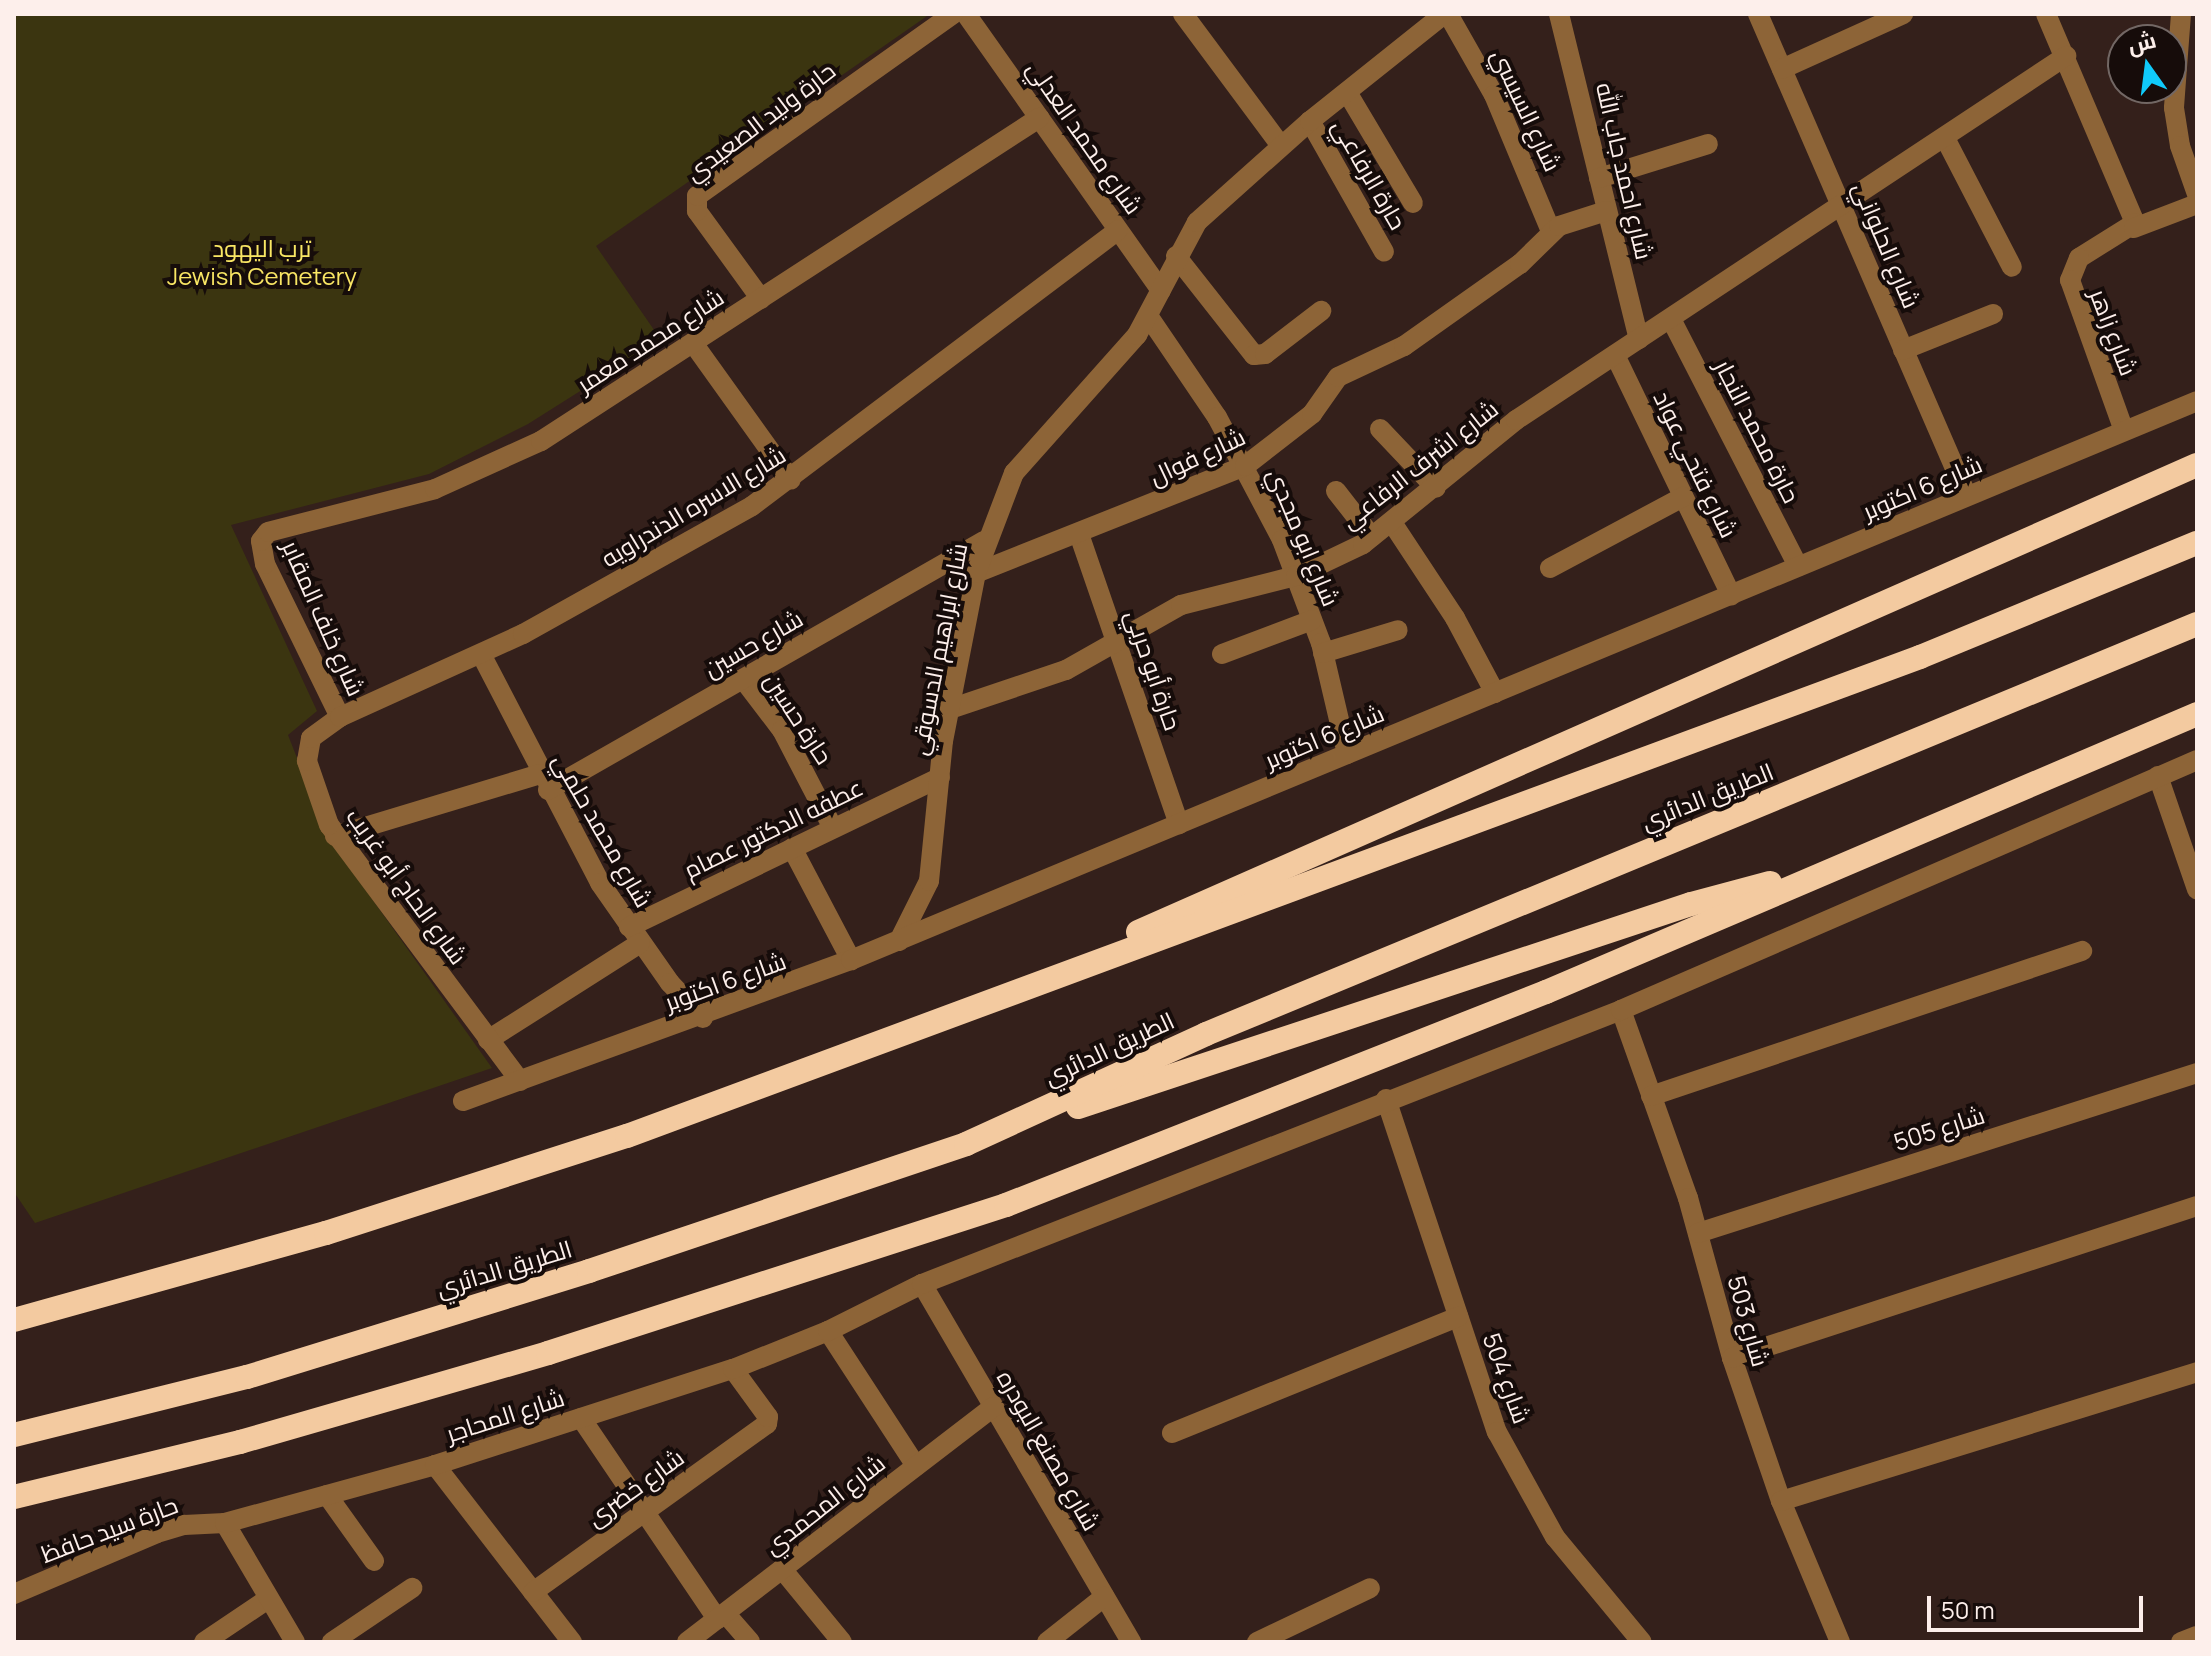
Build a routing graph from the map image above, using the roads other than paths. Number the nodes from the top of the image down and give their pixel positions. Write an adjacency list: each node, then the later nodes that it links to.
1 (953, 14): 31 (street, حارة وليد الصعيدي)
2 (966, 14): 13 (street, شارع محمد العدلي)
3 (1446, 14): 12 (street, شارع ابراهيم الدسوقي); 26 (street, شارع السيسي)
4 (1559, 14): 18 (street, شارع احمد جاب الله)
5 (1758, 14): 11 (street, شارع الحلواني)
6 (1903, 14): 11 (street)
7 (2046, 14): 10 (street)
8 (2181, 14): 19 (street)
9 (1189, 16): 17 (street)
10 (2066, 56): 15 (street, شارع اشرف الرفاعي); 24 (street)
11 (1782, 69): 22 (street, شارع الحلواني)
12 (1347, 92): 14 (street, شارع ابراهيم الدسوقي); 20 (street)
13 (1039, 118): 25 (street, شارع محمد العدلي); 31 (street, شارع محمد معمر)
14 (1310, 121): 17 (street, شارع ابراهيم الدسوقي); 27 (street, حارة الرفاعي)
15 (1945, 138): 22 (street, شارع اشرف الرفاعي); 29 (street)
16 (1708, 144): 18 (street)
17 (1281, 146): 28 (street, شارع ابراهيم الدسوقي)
18 (1599, 178): 23 (street, شارع احمد جاب الله)
19 (2197, 194)
20 (1413, 203)
21 (2197, 204): 24 (street, شارع زاهر)
22 (1843, 207): 35 (street, شارع اشرف الرفاعي); 38 (street, شارع الحلواني)
23 (1606, 211): 26 (street, شارع فوال); 36 (street, شارع احمد جاب الله)
24 (2134, 228): 42 (street, شارع زاهر)
25 (1118, 230): 30 (street, شارع محمد العدلي); 45 (street, شارع الاسره الدندراويه)
26 (1551, 231): 44 (street, شارع فوال)
27 (1384, 252)
28 (1176, 256): 30 (street, شارع ابراهيم الدسوقي); 32 (street)
29 (2012, 267)
30 (1161, 290): 34 (street, شارع ابراهيم الدسوقي)
31 (761, 299): 37 (street, شارع محمد معمر)
32 (1321, 311)
33 (1993, 314): 38 (street)
34 (1149, 317): 44 (street, شارع ابو مجدي); 54 (street, شارع ابراهيم الدسوقي)
35 (1671, 319): 36 (street, شارع اشرف الرفاعي); 56 (street, حارة محمد النجار)
36 (1639, 339): 39 (street, شارع اشرف الرفاعي)
37 (693, 343): 45 (street); 53 (street, شارع محمد معمر)
38 (1903, 350): 48 (street, شارع الحلواني)
39 (1615, 355): 46 (street, شارع اشرف الرفاعي); 49 (street, شارع فتحي عواد)
40 (2197, 401): 42 (street, شارع 6 اكتوبر)
41 (1380, 429): 46 (street)
42 (2124, 431): 48 (street, شارع 6 اكتوبر)
43 (2197, 465): 90 (highway)
44 (1245, 466): 51 (street, شارع فوال); 59 (street, شارع ابو مجدي)
45 (791, 480): 66 (street, شارع الاسره الدندراويه)
46 (1436, 488): 50 (street, شارع اشرف الرفاعي)
47 (1336, 491): 52 (street)
48 (1967, 496): 56 (street, شارع 6 اكتوبر)
49 (1683, 497): 57 (street); 60 (street, شارع فتحي عواد)
50 (1393, 524): 52 (street, شارع اشرف الرفاعي); 69 (street)
51 (1079, 534): 58 (street, شارع فوال); 64 (street, حارة أبو حربي)
52 (1372, 537): 59 (street, شارع اشرف الرفاعي)
53 (261, 541): 72 (street, شارع خلف المقابر)
54 (984, 541): 58 (street, شارع ابراهيم الدسوقي); 68 (street, شارع حسين)
55 (2197, 543): 90 (highway)
56 (1798, 566): 60 (street, شارع 6 اكتوبر)
57 (1550, 568)
58 (976, 573): 70 (street, شارع ابراهيم الدسوقي)
59 (1296, 576): 61 (street, شارع ابو مجدي); 64 (street, شارع اشرف الرفاعي)
60 (1731, 595): 69 (street, شارع 6 اكتوبر)
61 (1312, 620): 65 (street, شارع ابو مجدي); 67 (street)
62 (2197, 624): 97 (highway, الطريق الدائري)
63 (1398, 630): 65 (street)
64 (1117, 641): 70 (street, شارع اشرف الرفاعي); 78 (street, حارة أبو حربي)
65 (1323, 653): 73 (street, شارع ابو مجدي)
66 (481, 654): 72 (street, شارع الاسره الدندراويه); 77 (street, شارع محمد حلمي)
67 (1222, 654)
68 (743, 679): 77 (street, شارع حسين); 79 (street, حارة حسين)
69 (1495, 693): 73 (street, شارع 6 اكتوبر)
70 (950, 709): 76 (street, شارع ابراهيم الدسوقي)
71 (2197, 714): 82 (highway)
72 (340, 717): 80 (street, شارع الحاج أبو غريب)
73 (1347, 754): 78 (street, شارع 6 اكتوبر)
74 (2197, 760): 75 (street, شارع المحاجر)
75 (2158, 776): 83 (street); 88 (street, شارع المحاجر)
76 (940, 777): 79 (street, عطفه الدكتور عصام); 85 (street, شارع ابراهيم الدسوقي)
77 (544, 782): 80 (street, شارع حسين); 84 (street, شارع محمد حلمي)
78 (1179, 824): 85 (street, شارع 6 اكتوبر)
79 (833, 828): 81 (street, عطفه الدكتور عصام)
80 (335, 836): 91 (street, شارع الحاج أبو غريب)
81 (792, 848): 84 (street, عطفه الدكتور عصام); 87 (street)
82 (1854, 860): 97 (highway); 114 (highway)
83 (2197, 889)
84 (635, 935): 89 (street, شارع محمد حلمي); 91 (street, عطفه الدكتور عصام)
85 (899, 941): 87 (street, شارع 6 اكتوبر)
86 (2082, 951): 94 (street)
87 (851, 960): 89 (street, شارع 6 اكتوبر)
88 (1621, 1010): 94 (street, شارع 503); 95 (street, شارع المحاجر)
89 (703, 1018): 93 (street, شارع 6 اكتوبر)
90 (924, 1027): 102 (highway)
91 (488, 1040): 93 (street, شارع الحاج أبو غريب)
92 (2197, 1073): 99 (street, شارع 505)
93 (520, 1081): 96 (street, شارع 6 اكتوبر)
94 (1651, 1096): 99 (street, شارع 503)
95 (1386, 1099): 100 (street, شارع المحاجر); 101 (street, شارع 504)
96 (463, 1101)
97 (966, 1144): 110 (highway, الطريق الدائري)
98 (2197, 1206): 104 (street)
99 (1698, 1233): 104 (street, شارع 503)
100 (922, 1284): 103 (street, شارع المحاجر); 107 (street, شارع مصنع البودره)
101 (1458, 1317): 109 (street); 138 (street, شارع 504)
102 (16, 1319)
103 (828, 1331): 105 (street, شارع المحاجر); 112 (street)
104 (1732, 1358): 115 (street, شارع 503)
105 (733, 1369): 108 (street, شارع المحاجر); 116 (street, شارع خضرى)
106 (2197, 1372): 115 (street)
107 (993, 1407): 112 (street, شارع المحمدي); 124 (street, شارع مصنع البودره)
108 (581, 1418): 111 (street, شارع المحاجر); 116 (street)
109 (1172, 1433)
110 (14, 1435)
111 (435, 1465): 113 (street, شارع المحاجر); 122 (street)
112 (916, 1466): 119 (street, شارع المحمدي)
113 (327, 1495): 117 (street, شارع المحاجر); 118 (street)
114 (14, 1497)
115 (1781, 1501): 139 (street, شارع 503)
116 (645, 1513): 122 (street, شارع خضرى); 126 (street)
117 (225, 1523): 123 (street, حارة سيد حافظ); 125 (street)
118 (374, 1561)
119 (782, 1569): 126 (street, شارع المحمدي); 134 (street)
120 (412, 1588): 130 (street)
121 (1370, 1588): 137 (street)
122 (533, 1592): 131 (street)
123 (14, 1594)
124 (1104, 1597): 135 (street); 136 (street, شارع مصنع البودره)
125 (268, 1599): 128 (street); 129 (street)
126 (721, 1616): 132 (street, شارع المحمدي); 133 (street)
127 (2197, 1636): 140 (street)
128 (204, 1642)
129 (295, 1642)
130 (332, 1642)
131 (572, 1642)
132 (687, 1642)
133 (750, 1642)
134 (842, 1642)
135 (1047, 1642)
136 (1131, 1642)
137 (1257, 1642)
138 (1642, 1642)
139 (1840, 1642)
140 (2181, 1642)

